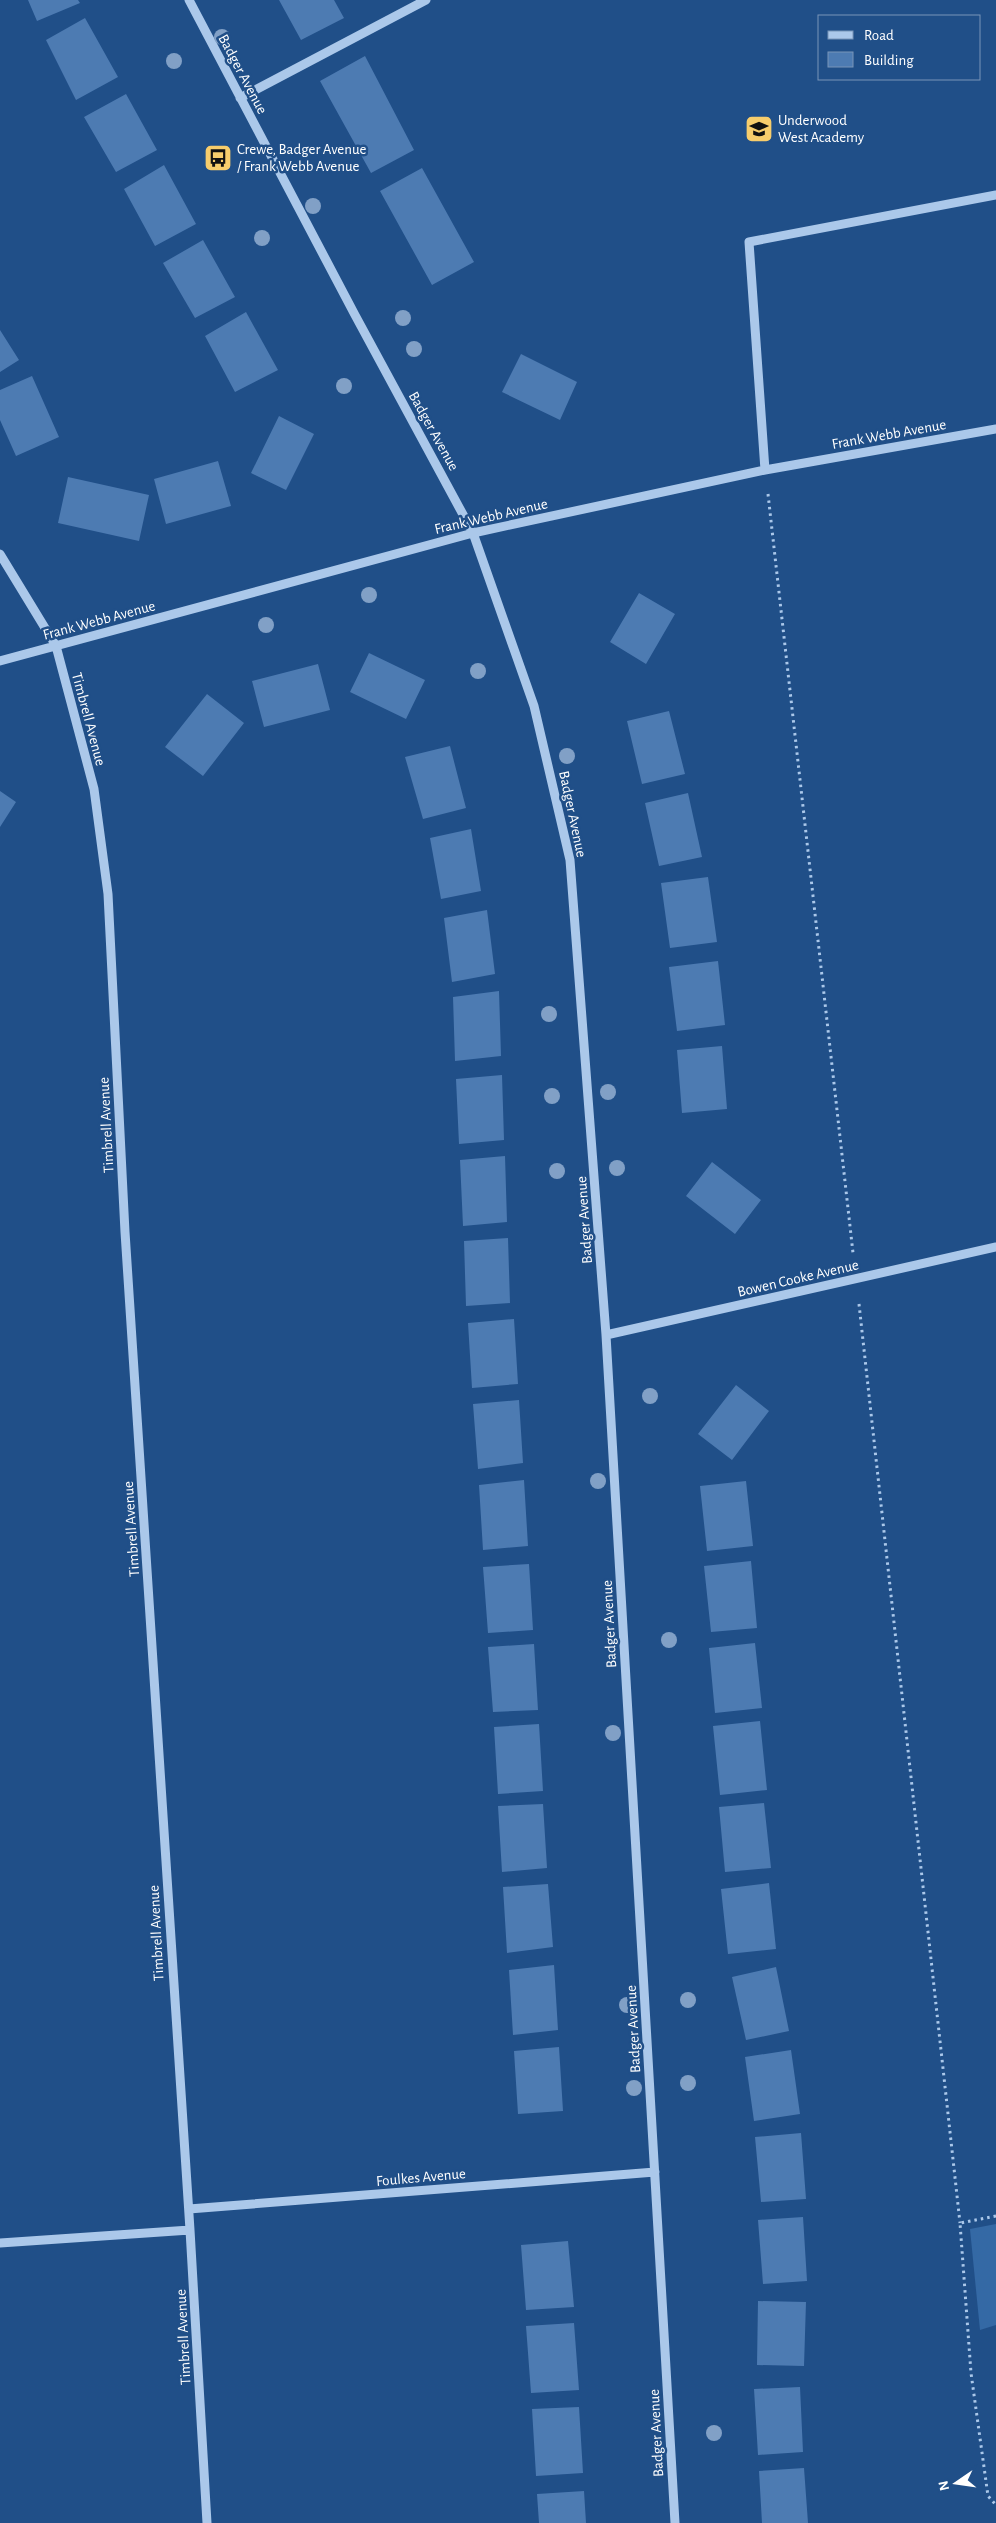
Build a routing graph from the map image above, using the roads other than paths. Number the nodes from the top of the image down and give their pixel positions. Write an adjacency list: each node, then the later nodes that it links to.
1 (189, 0): 3 (street, Badger Avenue)
2 (426, 0): 3 (street)
3 (240, 98): 7 (street, Badger Avenue)
4 (996, 195): 6 (street)
5 (996, 432): 6 (street, Frank Webb Avenue)
6 (765, 470): 7 (street, Frank Webb Avenue)
7 (473, 533): 9 (street, Frank Webb Avenue); 12 (street, Badger Avenue)
8 (0, 554): 9 (street, Timbrell Avenue)
9 (56, 646): 10 (street, Frank Webb Avenue); 14 (street, Timbrell Avenue)
10 (0, 661)
11 (996, 1247): 12 (street, Bowen Cooke Avenue)
12 (606, 1335): 13 (street, Badger Avenue)
13 (655, 2172): 14 (street, Foulkes Avenue); 18 (street, Badger Avenue)
14 (189, 2209): 15 (street, Timbrell Avenue)
15 (190, 2230): 16 (street); 17 (street, Timbrell Avenue)
16 (0, 2243)
17 (207, 2523)
18 (675, 2523)

